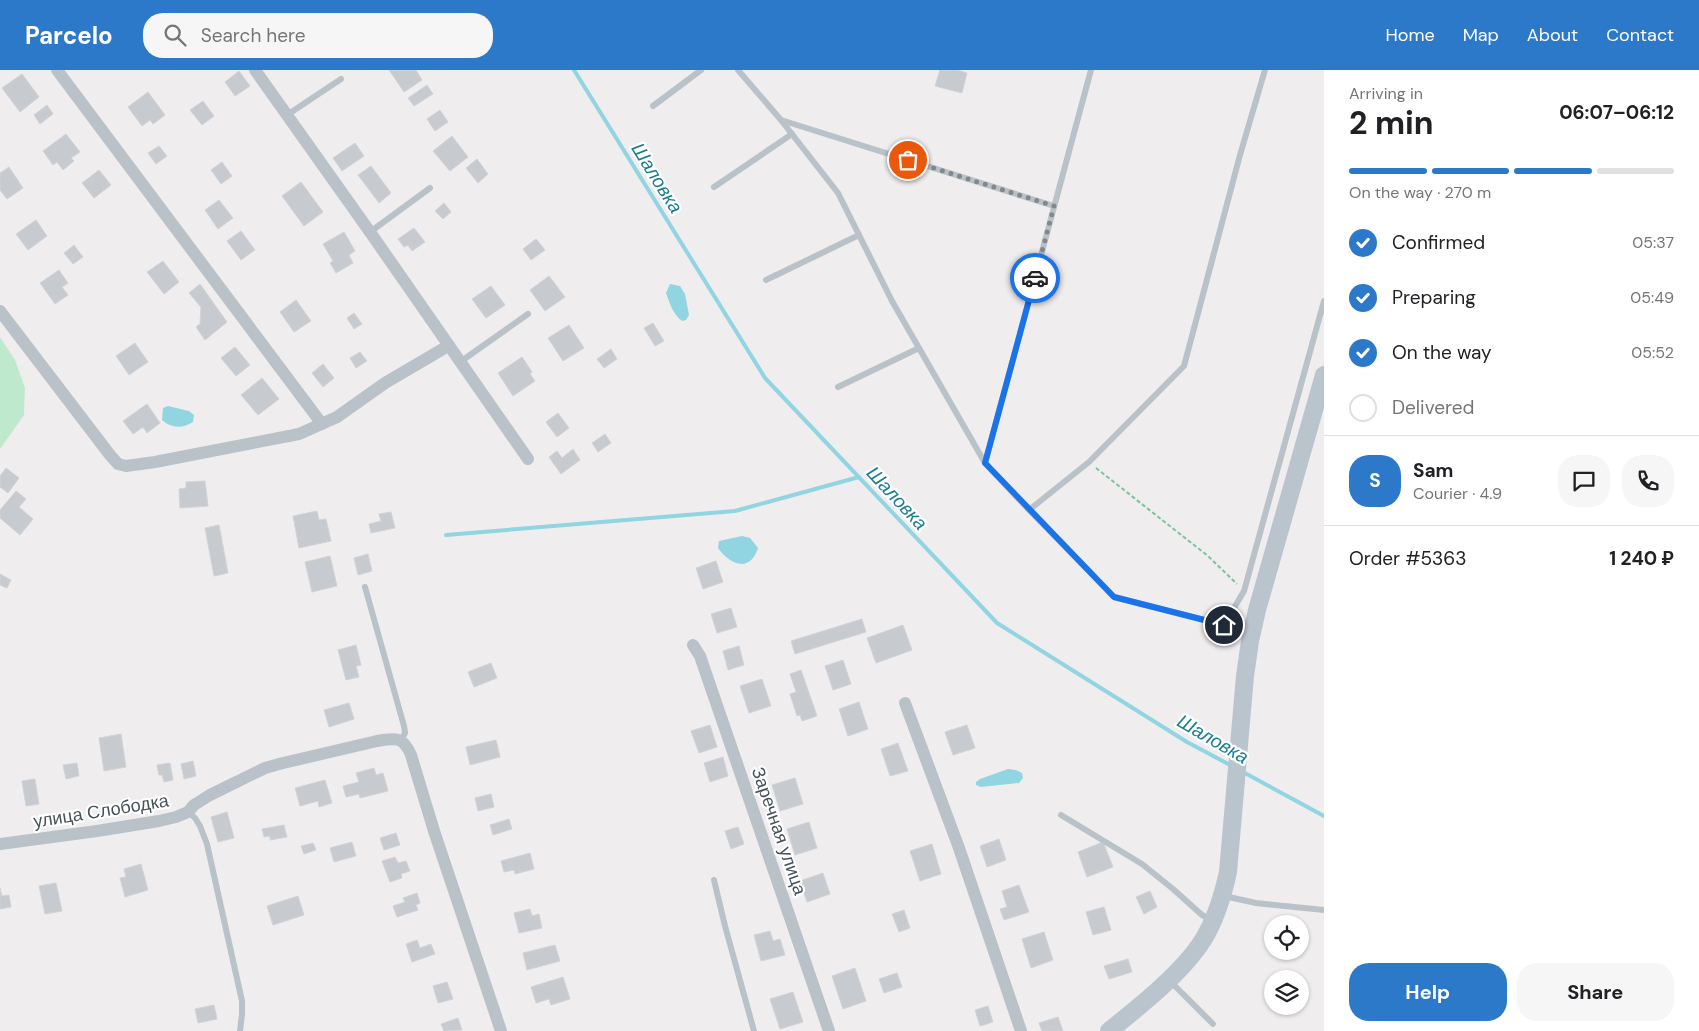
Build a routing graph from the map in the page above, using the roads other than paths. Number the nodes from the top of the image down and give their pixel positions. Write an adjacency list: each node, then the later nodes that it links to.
1 (57, 70): 26 (street)
2 (254, 70): 9 (street)
3 (700, 70): 8 (lane)
4 (738, 70): 10 (lane)
5 (1091, 70): 14 (lane)
6 (1265, 70): 29 (lane)
7 (340, 79): 9 (lane)
8 (653, 106)
9 (287, 115): 15 (street)
10 (781, 120): 11 (lane); 14 (lane)
11 (792, 134): 12 (lane); 16 (lane)
12 (714, 187)
13 (430, 188): 15 (lane)
14 (1054, 206): 28 (lane)
15 (370, 232): 21 (street)
16 (859, 235): 17 (lane); 22 (lane)
17 (766, 280)
18 (1324, 301): 31 (lane)
19 (0, 311): 26 (street)
20 (528, 314): 23 (lane)
21 (448, 346): 23 (street); 26 (street)
22 (919, 348): 25 (lane); 28 (lane)
23 (460, 363): 27 (street)
24 (1324, 375): 32 (street)
25 (838, 387)
26 (322, 424)
27 (528, 459)
28 (985, 463): 29 (lane)
29 (1029, 510): 31 (lane)
30 (365, 587): 35 (lane)
31 (1244, 591): 32 (lane)
32 (1261, 597): 40 (street)
33 (693, 645): 48 (street, Заречная улица)
34 (906, 704): 49 (street)
35 (401, 740): 36 (street, улица Слободка); 46 (street)
36 (188, 812): 38 (street, улица Слободка); 45 (lane)
37 (1061, 815): 42 (lane)
38 (0, 844)
39 (714, 880): 47 (lane)
40 (1223, 896): 41 (lane); 42 (street)
41 (1324, 910)
42 (1213, 920): 43 (street)
43 (1168, 979): 44 (lane); 50 (street)
44 (1213, 1024)
45 (240, 1031)
46 (501, 1031)
47 (754, 1031)
48 (829, 1031)
49 (1021, 1031)
50 (1109, 1031)

